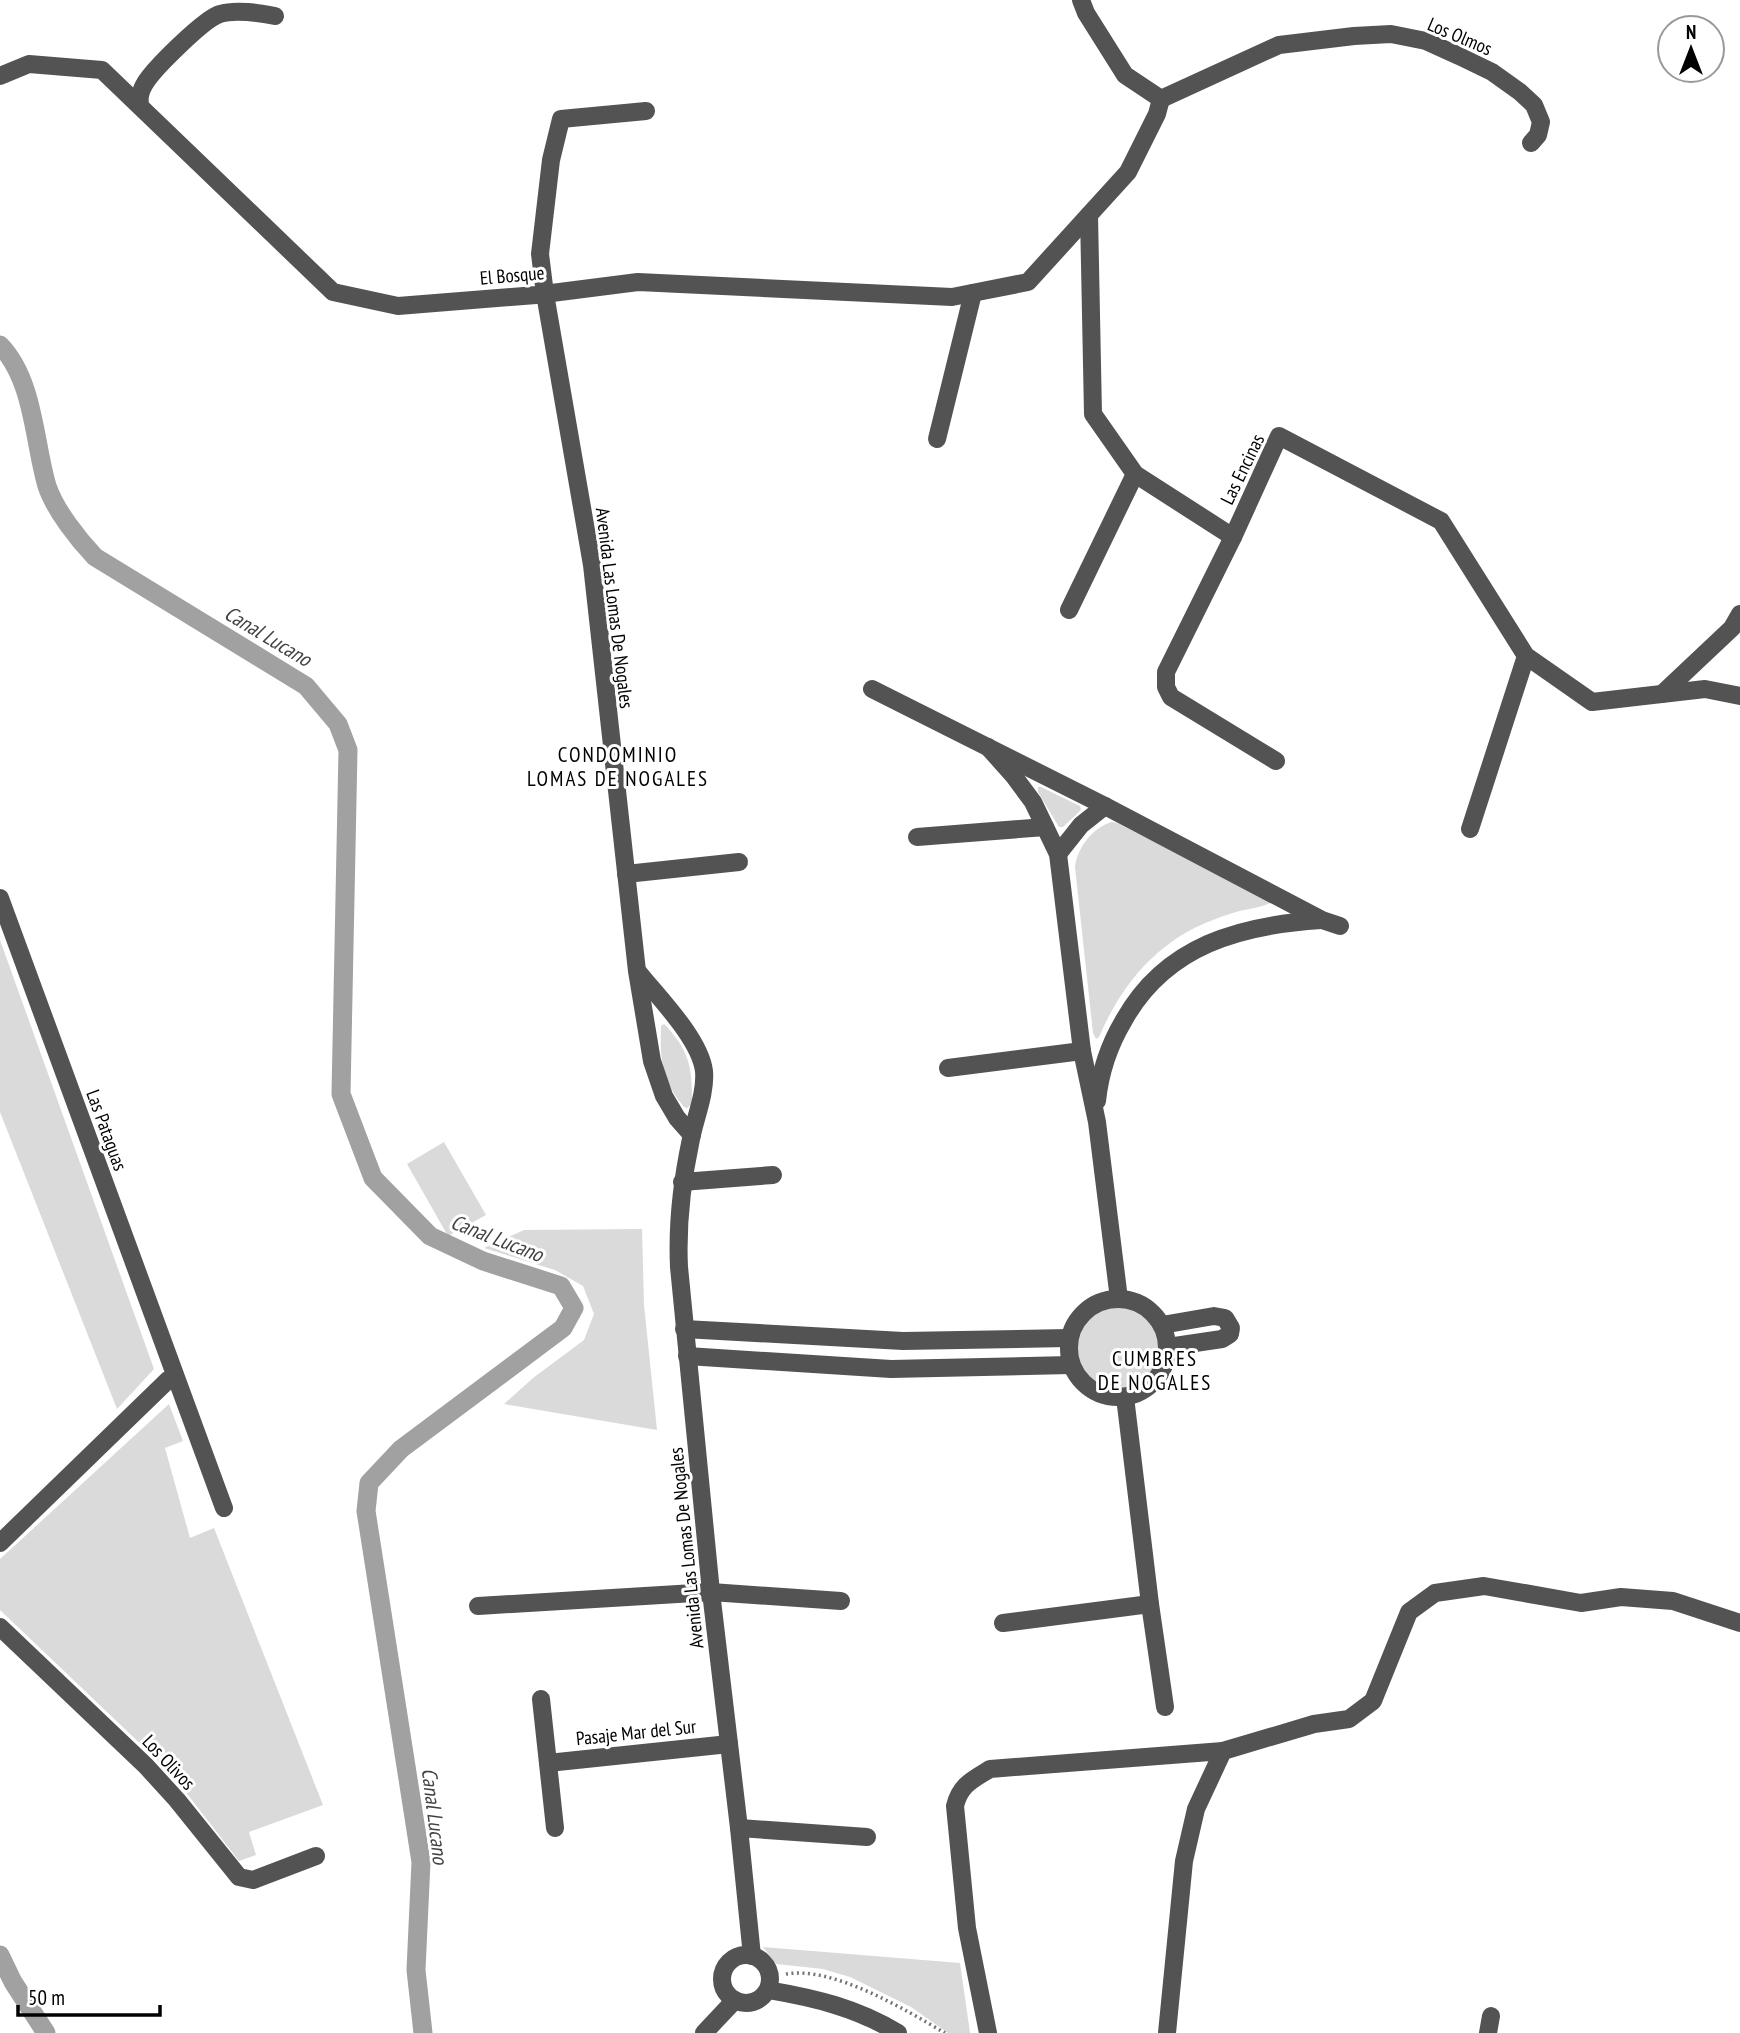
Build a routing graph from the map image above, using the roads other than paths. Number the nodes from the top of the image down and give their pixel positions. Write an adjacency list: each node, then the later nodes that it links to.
1 (1081, 0): 4 (street)
2 (275, 16): 5 (street)
3 (0, 76): 5 (street, El Bosque)
4 (1161, 99): 7 (street, Los Olmos); 8 (street, El Bosque)
5 (140, 106): 10 (street, El Bosque)
6 (646, 111): 10 (street, Avenida Las Lomas De Nogales)
7 (1531, 143)
8 (1089, 215): 9 (street, El Bosque); 12 (street, Las Encinas)
9 (973, 293): 10 (street, El Bosque); 11 (street)
10 (545, 294): 28 (street, Avenida Las Lomas De Nogales)
11 (937, 439)
12 (1135, 474): 13 (street, Las Encinas); 14 (street)
13 (1233, 537): 16 (street, Las Encinas); 21 (street)
14 (1069, 610)
15 (1740, 614): 18 (street)
16 (1526, 656): 18 (street, Las Encinas); 24 (street)
17 (872, 689): 20 (street)
18 (1662, 694): 19 (street, Las Encinas)
19 (1740, 696)
20 (988, 747): 22 (street); 23 (street)
21 (1276, 761)
22 (1105, 806): 26 (street); 30 (street)
23 (1045, 827): 25 (street); 26 (street)
24 (1470, 829)
25 (917, 837)
26 (1058, 854): 33 (street)
27 (739, 862): 28 (street)
28 (626, 874): 32 (street, Avenida Las Lomas De Nogales)
29 (0, 898): 50 (street, Las Pataguas)
30 (1322, 920): 31 (street); 35 (street)
31 (1340, 926)
32 (637, 971): 36 (street, Avenida Las Lomas De Nogales); 36 (street, Avenida Las Lomas De Nogales)
33 (1082, 1051): 34 (street); 35 (street)
34 (948, 1068)
35 (1097, 1122): 39 (street)
36 (692, 1135): 38 (street, Avenida Las Lomas De Nogales)
37 (773, 1175): 38 (street)
38 (682, 1182): 41 (street, Avenida Las Lomas De Nogales)
39 (1119, 1299): 40 (street); 43 (street)
40 (1162, 1325): 45 (street); 45 (street)
41 (684, 1329): 42 (street); 46 (street, Avenida Las Lomas De Nogales)
42 (822, 1336): 44 (street); 47 (street)
43 (1069, 1338): 44 (street); 48 (street)
44 (940, 1341): 49 (street)
45 (1167, 1347): 51 (street)
46 (687, 1356): 47 (street); 54 (street, Avenida Las Lomas De Nogales)
47 (821, 1365): 49 (street)
48 (1071, 1365): 49 (street); 51 (street)
49 (940, 1369)
50 (175, 1376): 52 (street, Las Pataguas); 53 (street)
51 (1125, 1397): 56 (street)
52 (223, 1508)
53 (0, 1543)
54 (711, 1592): 55 (street); 57 (street); 63 (street, Avenida Las Lomas De Nogales)
55 (841, 1601)
56 (1150, 1604): 58 (street); 62 (street)
57 (478, 1606)
58 (1003, 1623)
59 (1740, 1623): 64 (street)
60 (0, 1627): 69 (street, Los Olivos)
61 (541, 1699): 65 (street)
62 (1166, 1707)
63 (729, 1744): 65 (street, Pasaje Mar del Sur); 67 (street, Avenida Las Lomas De Nogales)
64 (1223, 1751): 75 (street); 76 (street)
65 (548, 1763): 66 (street)
66 (555, 1828)
67 (739, 1828): 68 (street); 70 (street, Avenida Las Lomas De Nogales)
68 (867, 1837)
69 (316, 1856)
70 (752, 1956): 71 (street); 72 (street)
71 (768, 1990): 72 (street); 74 (street)
72 (735, 2000): 73 (street)
73 (704, 2033)
74 (898, 2033)
75 (988, 2033)
76 (1167, 2033)

